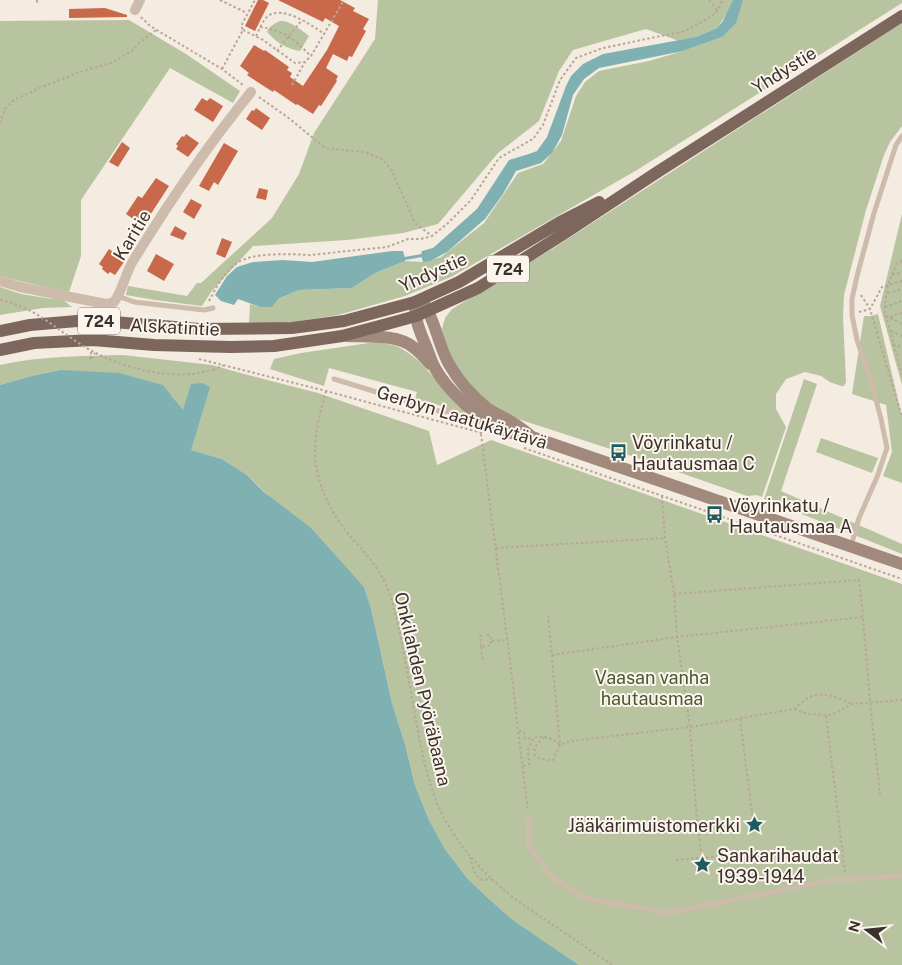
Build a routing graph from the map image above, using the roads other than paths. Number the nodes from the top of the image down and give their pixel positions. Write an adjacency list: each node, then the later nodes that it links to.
1 (140, 0): 2 (street)
2 (134, 10)
3 (902, 16): 6 (main road, Yhdystie / 724)
4 (251, 92): 8 (street, Karitie)
5 (902, 136): 21 (lane)
6 (659, 171): 9 (main road, Yhdystie / 724); 11 (main road, Yhdystie / 724)
7 (0, 281): 8 (street)
8 (118, 296): 10 (lane)
9 (415, 302): 11 (main road); 12 (main road); 13 (main road, Yhdystie / 724)
10 (213, 308)
11 (428, 310): 12 (main road, Yhdystie / 724); 20 (main road)
12 (416, 316): 15 (main road, Yhdystie / 724); 18 (main road)
13 (199, 329): 14 (main road, Alskatintie / 724)
14 (0, 331)
15 (342, 336): 16 (main road, Yhdystie / 724); 18 (main road)
16 (230, 347): 17 (main road, Alskatintie / 724)
17 (0, 350)
18 (435, 369): 20 (main road)
19 (334, 379): 20 (lane)
20 (469, 399): 21 (main road)
21 (851, 546): 22 (main road)
22 (902, 564)
23 (529, 819): 24 (lane)
24 (902, 876)

